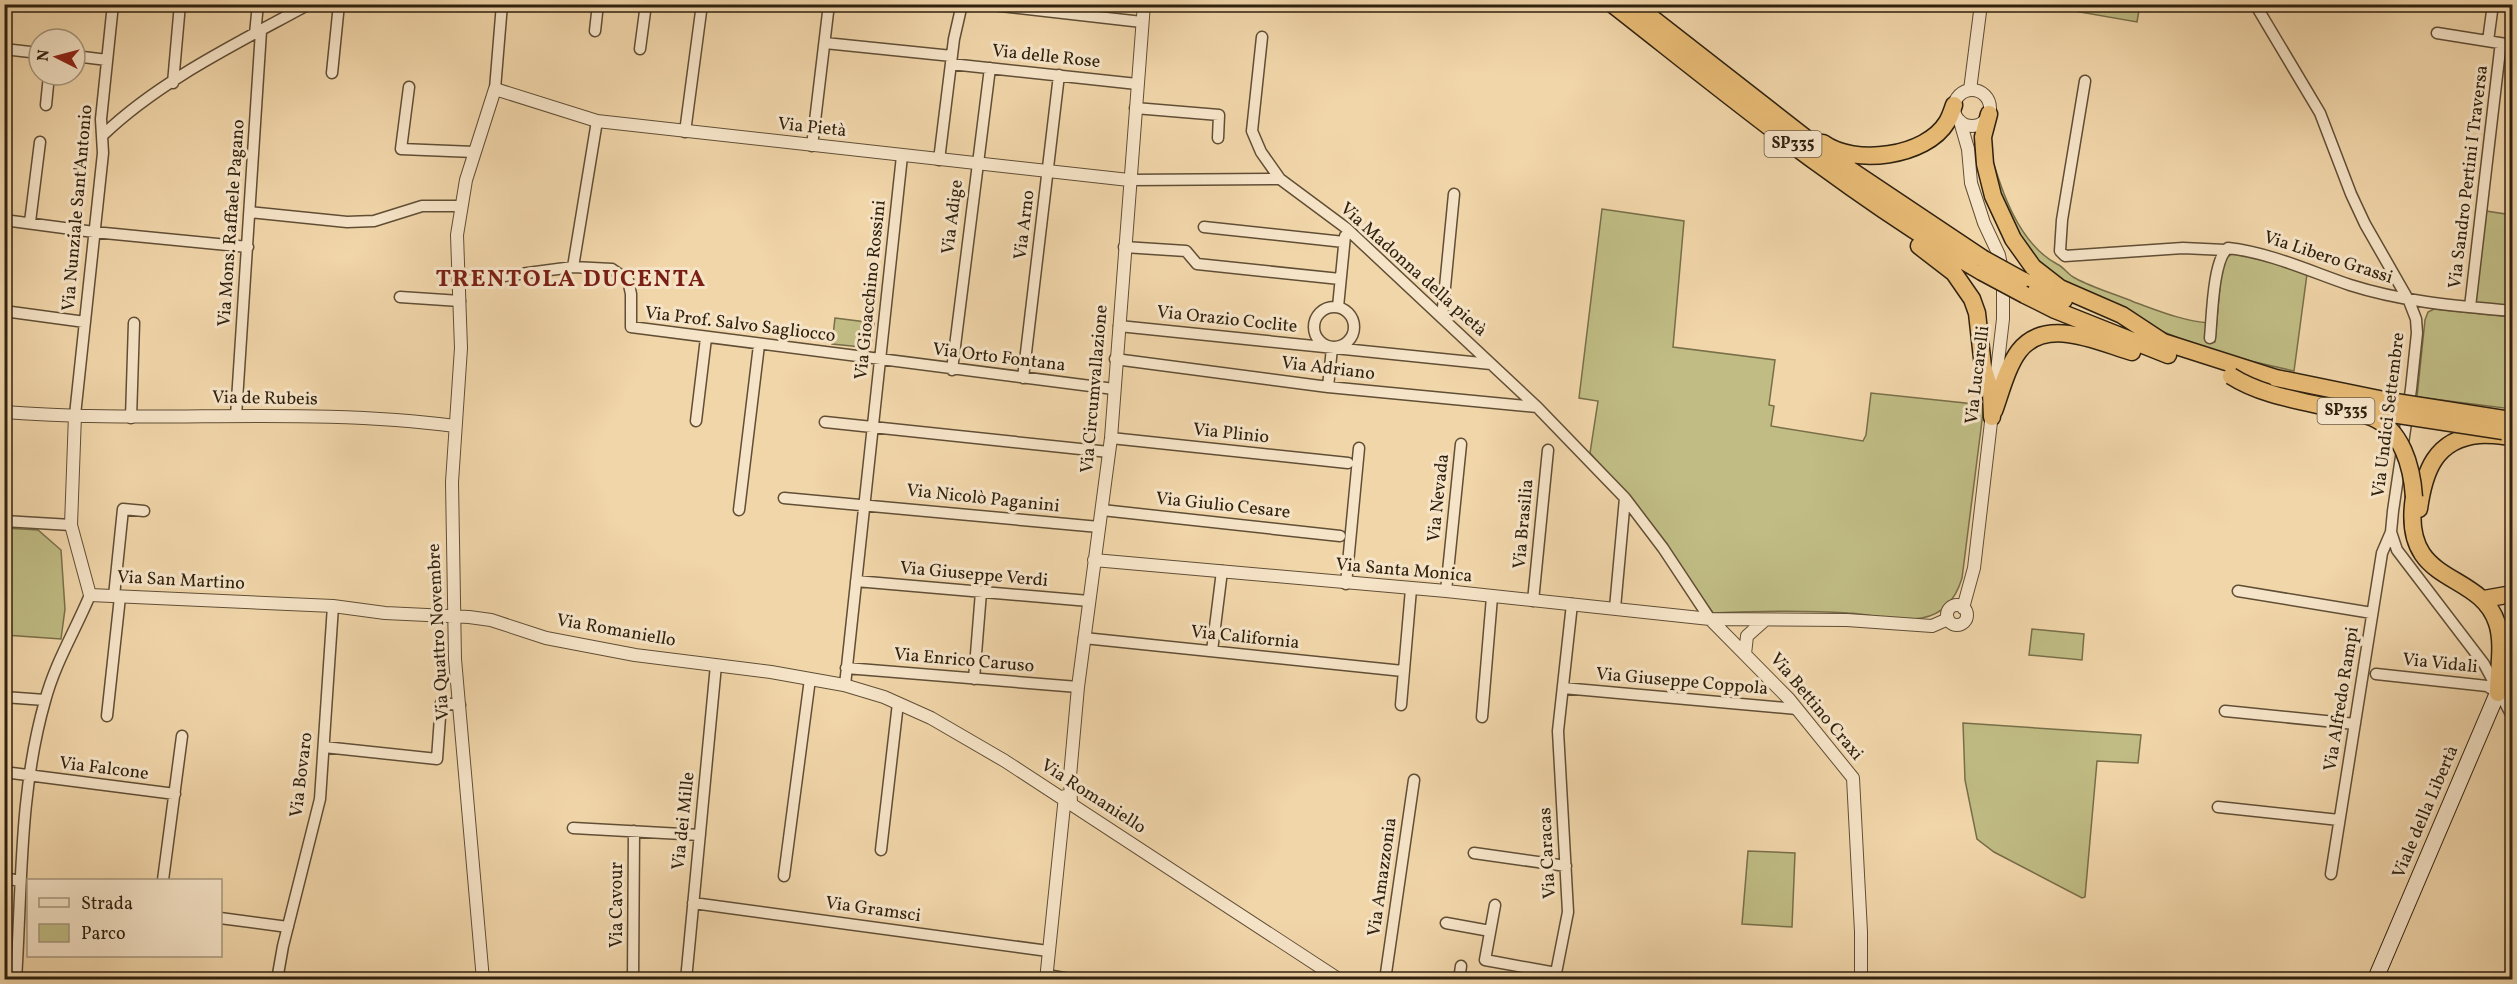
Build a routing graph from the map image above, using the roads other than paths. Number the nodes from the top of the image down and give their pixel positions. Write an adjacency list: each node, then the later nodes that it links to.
1 (113, 4): 32 (street, Via Nunziale Sant'Antonio)
2 (180, 4): 39 (street)
3 (258, 4): 21 (street, Via Mons. Raffaele Pagano)
4 (309, 4): 21 (street)
5 (339, 4): 35 (street)
6 (502, 4): 43 (street)
7 (598, 4): 20 (street)
8 (646, 4): 28 (street)
9 (702, 4): 52 (street)
10 (829, 4): 25 (street)
11 (962, 4): 33 (street)
12 (983, 4): 19 (street)
13 (1144, 4): 19 (street, Via Circumvallazione)
14 (1612, 4): 66 (highway, SP335)
15 (1634, 4): 37 (highway, SP335)
16 (1981, 4): 44 (street)
17 (2255, 4): 85 (street, Via Undici Settembre)
18 (2493, 4): 24 (street)
19 (1142, 22): 40 (street, Via Circumvallazione)
20 (595, 31)
21 (258, 33): 39 (street); 68 (street, Via Mons. Raffaele Pagano)
22 (2437, 33): 24 (street)
23 (1262, 37): 63 (street)
24 (2488, 41): 26 (street)
25 (825, 43): 33 (street, Via delle Rose); 56 (street)
26 (2512, 45)
27 (4, 48): 30 (street)
28 (640, 49)
29 (2500, 50): 87 (street, Via Sandro Pertini I Traversa)
30 (27, 51)
31 (87, 58): 32 (street)
32 (107, 60): 53 (street, Via Nunziale Sant'Antonio)
33 (952, 60): 34 (street, Via delle Rose); 60 (street)
34 (990, 68): 36 (street, Via delle Rose); 61 (street, Via Adige)
35 (332, 73)
36 (1059, 75): 40 (street, Via delle Rose); 62 (street, Via Arno)
37 (1725, 75): 46 (highway); 78 (highway, SP335)
38 (2085, 81): 77 (street, Via Libero Grassi)
39 (173, 83): 53 (street)
40 (1137, 84): 47 (street, Via Circumvallazione)
41 (48, 87): 45 (street)
42 (409, 87): 58 (street)
43 (495, 89): 49 (street, Via Pietà); 58 (street, Via Quattro Novembre)
44 (1971, 90): 46 (street); 48 (street)
45 (46, 105)
46 (1954, 105): 50 (street, Via Lucarelli)
47 (1135, 108): 54 (street); 64 (street, Via Circumvallazione)
48 (1989, 114): 51 (street, Via Lucarelli); 96 (highway)
49 (597, 121): 52 (street, Via Pietà); 79 (street)
50 (1960, 121): 51 (street); 57 (street, Via Lucarelli)
51 (1977, 125): 57 (street, Via Lucarelli)
52 (685, 132): 56 (street, Via Pietà)
53 (104, 135): 73 (street, Via Nunziale Sant'Antonio)
54 (1218, 138)
55 (40, 142): 70 (street)
56 (812, 146): 59 (street, Via Pietà)
57 (1968, 149): 113 (street, Via Lucarelli)
58 (474, 152): 67 (street, Via Quattro Novembre)
59 (902, 156): 60 (street, Via Pietà); 101 (street, Via Gioacchino Rossini)
60 (939, 160): 61 (street, Via Pietà)
61 (976, 164): 62 (street, Via Pietà); 103 (street, Via Adige)
62 (1048, 172): 64 (street, Via Pietà); 105 (street, Via Arno)
63 (1280, 179): 64 (street); 72 (street, Via Madonna della pietà)
64 (1130, 180): 76 (street, Via Circumvallazione)
65 (1454, 194): 90 (street)
66 (1860, 194): 78 (highway, SP335); 113 (highway)
67 (461, 206): 68 (street); 81 (street, Via Quattro Novembre)
68 (250, 212): 75 (street, Via Mons. Raffaele Pagano)
69 (4, 220): 70 (street)
70 (30, 222): 73 (street)
71 (1204, 227): 74 (street)
72 (1346, 228): 74 (street); 90 (street, Via Madonna della pietà)
73 (94, 232): 75 (street); 91 (street, Via Nunziale Sant'Antonio)
74 (1344, 242): 80 (street)
75 (248, 247): 112 (street, Via Mons. Raffaele Pagano)
76 (1124, 247): 80 (street); 93 (street, Via Circumvallazione)
77 (2225, 250): 85 (street, Via Libero Grassi); 95 (street)
78 (1982, 265): 82 (highway, SP335, bridge)
79 (573, 267): 81 (street); 94 (street, Via Prof. Salvo Sagliocco)
80 (1340, 279): 86 (street)
81 (458, 282): 84 (street, Via Quattro Novembre)
82 (2023, 287): 96 (highway, SP335); 99 (highway, SP335)
83 (400, 297): 84 (street)
84 (460, 301): 118 (street, Via Quattro Novembre)
85 (2409, 301): 87 (street, Via Libero Grassi); 136 (street, Via Undici Settembre)
86 (1338, 307): 98 (street); 98 (street)
87 (2470, 307): 88 (street, Via Libero Grassi)
88 (2512, 308)
89 (4, 311): 91 (street)
90 (1442, 318): 102 (street, Via Madonna della pietà)
91 (86, 322): 111 (street, Via Nunziale Sant'Antonio)
92 (134, 323): 114 (street)
93 (1119, 326): 98 (street, Via Orazio Coclite); 100 (street, Via Circumvallazione)
94 (706, 338): 97 (street, Via Prof. Salvo Sagliocco); 116 (street)
95 (2210, 338)
96 (2163, 342): 106 (highway, SP335)
97 (759, 345): 101 (street, Via Prof. Salvo Sagliocco); 130 (street)
98 (1332, 348): 102 (street, Via Orazio Coclite); 107 (street)
99 (2176, 358): 104 (highway, SP335); 113 (highway)
100 (1115, 359): 107 (street, Via Adriano); 108 (street, Via Circumvallazione)
101 (880, 360): 103 (street, Via Orto Fontana); 119 (street, Via Gioacchino Rossini)
102 (1491, 364): 109 (street, Via Madonna della pietà)
103 (952, 370): 105 (street, Via Orto Fontana)
104 (2230, 376): 106 (highway, SP335); 137 (highway, SP335, bridge)
105 (1023, 378): 108 (street, Via Orto Fontana)
106 (2275, 384): 115 (highway, SP335, bridge); 120 (highway, SP335, bridge)
107 (1328, 387): 109 (street, Via Adriano)
108 (1114, 389): 121 (street, Via Circumvallazione)
109 (1537, 407): 128 (street, Via Madonna della pietà)
110 (4, 412): 111 (street, Via de Rubeis)
111 (75, 415): 114 (street, Via de Rubeis); 134 (street)
112 (236, 416): 114 (street, Via de Rubeis); 118 (street, Via de Rubeis)
113 (1992, 417): 161 (street, Via Lucarelli)
114 (132, 418)
115 (2512, 419)
116 (696, 421)
117 (825, 422): 119 (street)
118 (455, 426): 159 (street, Via Quattro Novembre)
119 (873, 428): 125 (street); 129 (street, Via Gioacchino Rossini)
120 (2512, 434): 137 (highway, SP335)
121 (1111, 438): 125 (street, Via Circumvallazione); 126 (street, Via Plinio)
122 (1461, 444): 144 (street, Via Nevada)
123 (1359, 448): 142 (street)
124 (1548, 450): 152 (street, Via Brasilia)
125 (1109, 452): 131 (street, Via Circumvallazione)
126 (1348, 464)
127 (784, 498): 129 (street, Via Nicolò Paganini)
128 (1625, 498): 156 (street); 160 (street, Via Madonna della pietà)
129 (864, 504): 135 (street, Via Nicolò Paganini); 141 (street, Via Gioacchino Rossini)
130 (739, 510)
131 (1102, 510): 135 (street, Via Circumvallazione); 138 (street, Via Giulio Cesare)
132 (144, 511): 149 (street)
133 (4, 521): 134 (street)
134 (71, 525): 148 (street)
135 (1099, 527): 139 (street, Via Circumvallazione)
136 (2391, 532): 158 (street, Via Alfredo Rampi); 176 (street)
137 (2415, 533): 153 (highway, SP335)
138 (1340, 536)
139 (1094, 560): 140 (street, Via Santa Monica); 151 (street, Via Circumvallazione)
140 (1222, 571): 142 (street, Via Santa Monica); 164 (street)
141 (856, 581): 146 (street, Via Giuseppe Verdi); 168 (street, Via Gioacchino Rossini)
142 (1346, 584): 143 (street, Via Santa Monica)
143 (1410, 589): 144 (street, Via Santa Monica); 169 (street)
144 (1446, 591): 150 (street, Via Santa Monica)
145 (2238, 591): 158 (street)
146 (981, 592): 151 (street, Via Giuseppe Verdi); 172 (street)
147 (2512, 594): 153 (highway)
148 (90, 595): 149 (street, Via San Martino); 178 (street)
149 (117, 597): 155 (street, Via San Martino); 184 (street)
150 (1492, 597): 152 (street, Via Santa Monica); 186 (street)
151 (1089, 601): 163 (street, Via Circumvallazione)
152 (1533, 601): 154 (street, Via Santa Monica)
153 (2490, 602): 157 (highway, SP335); 162 (highway, SP335); 176 (highway)
154 (1572, 604): 156 (street, Via Santa Monica); 175 (street, Via Caracas)
155 (333, 606): 159 (street, Via San Martino); 189 (street, Via Bovaro)
156 (1615, 608): 160 (street, Via Santa Monica)
157 (2512, 610)
158 (2372, 613): 187 (street, Via Alfredo Rampi)
159 (454, 616): 167 (street, Via Romaniello); 180 (street, Via Quattro Novembre)
160 (1710, 619): 161 (street, Via Lucarelli); 165 (street, Via Bettino Craxi)
161 (1766, 620): 165 (street)
162 (2512, 622)
163 (1084, 638): 164 (street, Via California); 174 (street, Via Circumvallazione)
164 (1212, 651): 169 (street, Via California)
165 (1745, 654): 182 (street, Via Bettino Craxi)
166 (2512, 659): 176 (main road, Viale della Libertà)
167 (716, 665): 171 (street, Via Romaniello); 201 (street, Via dei Mille)
168 (846, 668): 172 (street, Via Enrico Caruso); 173 (street, Via Gioacchino Rossini)
169 (1403, 671): 181 (street)
170 (2376, 674): 176 (street, Via Vidali)
171 (810, 679): 173 (street, Via Romaniello); 206 (street)
172 (974, 679): 174 (street, Via Enrico Caruso)
173 (845, 685): 179 (street, Via Romaniello)
174 (1078, 687): 192 (street, Via Circumvallazione)
175 (1563, 688): 182 (street, Via Giuseppe Coppola); 204 (street, Via Caracas)
176 (2498, 693): 185 (street); 231 (main road, Viale della Libertà)
177 (4, 697): 178 (street)
178 (45, 700): 191 (street)
179 (898, 703): 194 (street, Via Romaniello); 202 (street)
180 (460, 705): 189 (street); 223 (street, Via Quattro Novembre)
181 (1401, 705)
182 (1797, 709): 230 (street, Via Bettino Craxi)
183 (2224, 711): 187 (street)
184 (107, 716)
185 (2512, 716)
186 (1482, 717)
187 (2355, 724): 198 (street, Via Alfredo Rampi)
188 (182, 736): 195 (street)
189 (324, 747): 214 (street, Via Bovaro)
190 (4, 772): 191 (street, Via Falcone)
191 (29, 776): 195 (street, Via Falcone); 209 (street)
192 (1067, 779): 194 (street); 196 (street, Via Circumvallazione)
193 (1414, 780): 228 (street, Via Amazzonia)
194 (1053, 793): 196 (street, Via Romaniello)
195 (175, 794): 208 (street)
196 (1068, 802): 218 (street, Via Circumvallazione); 227 (street, Via Romaniello)
197 (2218, 807): 198 (street)
198 (2339, 820): 205 (street, Via Alfredo Rampi)
199 (573, 828): 200 (street)
200 (634, 831): 201 (street); 224 (street, Via Cavour)
201 (700, 834): 210 (street, Via dei Mille)
202 (881, 850)
203 (1474, 853): 204 (street)
204 (1566, 866): 215 (street, Via Caracas)
205 (2331, 874)
206 (784, 876)
207 (4, 878): 209 (street)
208 (163, 879)
209 (20, 880): 217 (street)
210 (693, 903): 218 (street, Via Gramsci); 225 (street, Via dei Mille)
211 (1495, 905): 215 (street, Via Caracas)
212 (222, 918): 214 (street)
213 (1446, 923): 215 (street)
214 (288, 927): 222 (street, Via Bovaro)
215 (1490, 931)
216 (4, 948): 217 (street)
217 (18, 949): 221 (street)
218 (1048, 951): 220 (street, Via Circumvallazione)
219 (1461, 966): 229 (street)
220 (1046, 977): 226 (street)
221 (16, 980)
222 (277, 980)
223 (483, 980)
224 (633, 980)
225 (686, 980)
226 (1075, 980)
227 (1340, 980)
228 (1385, 980)
229 (1459, 980)
230 (1861, 980)
231 (2375, 980)

